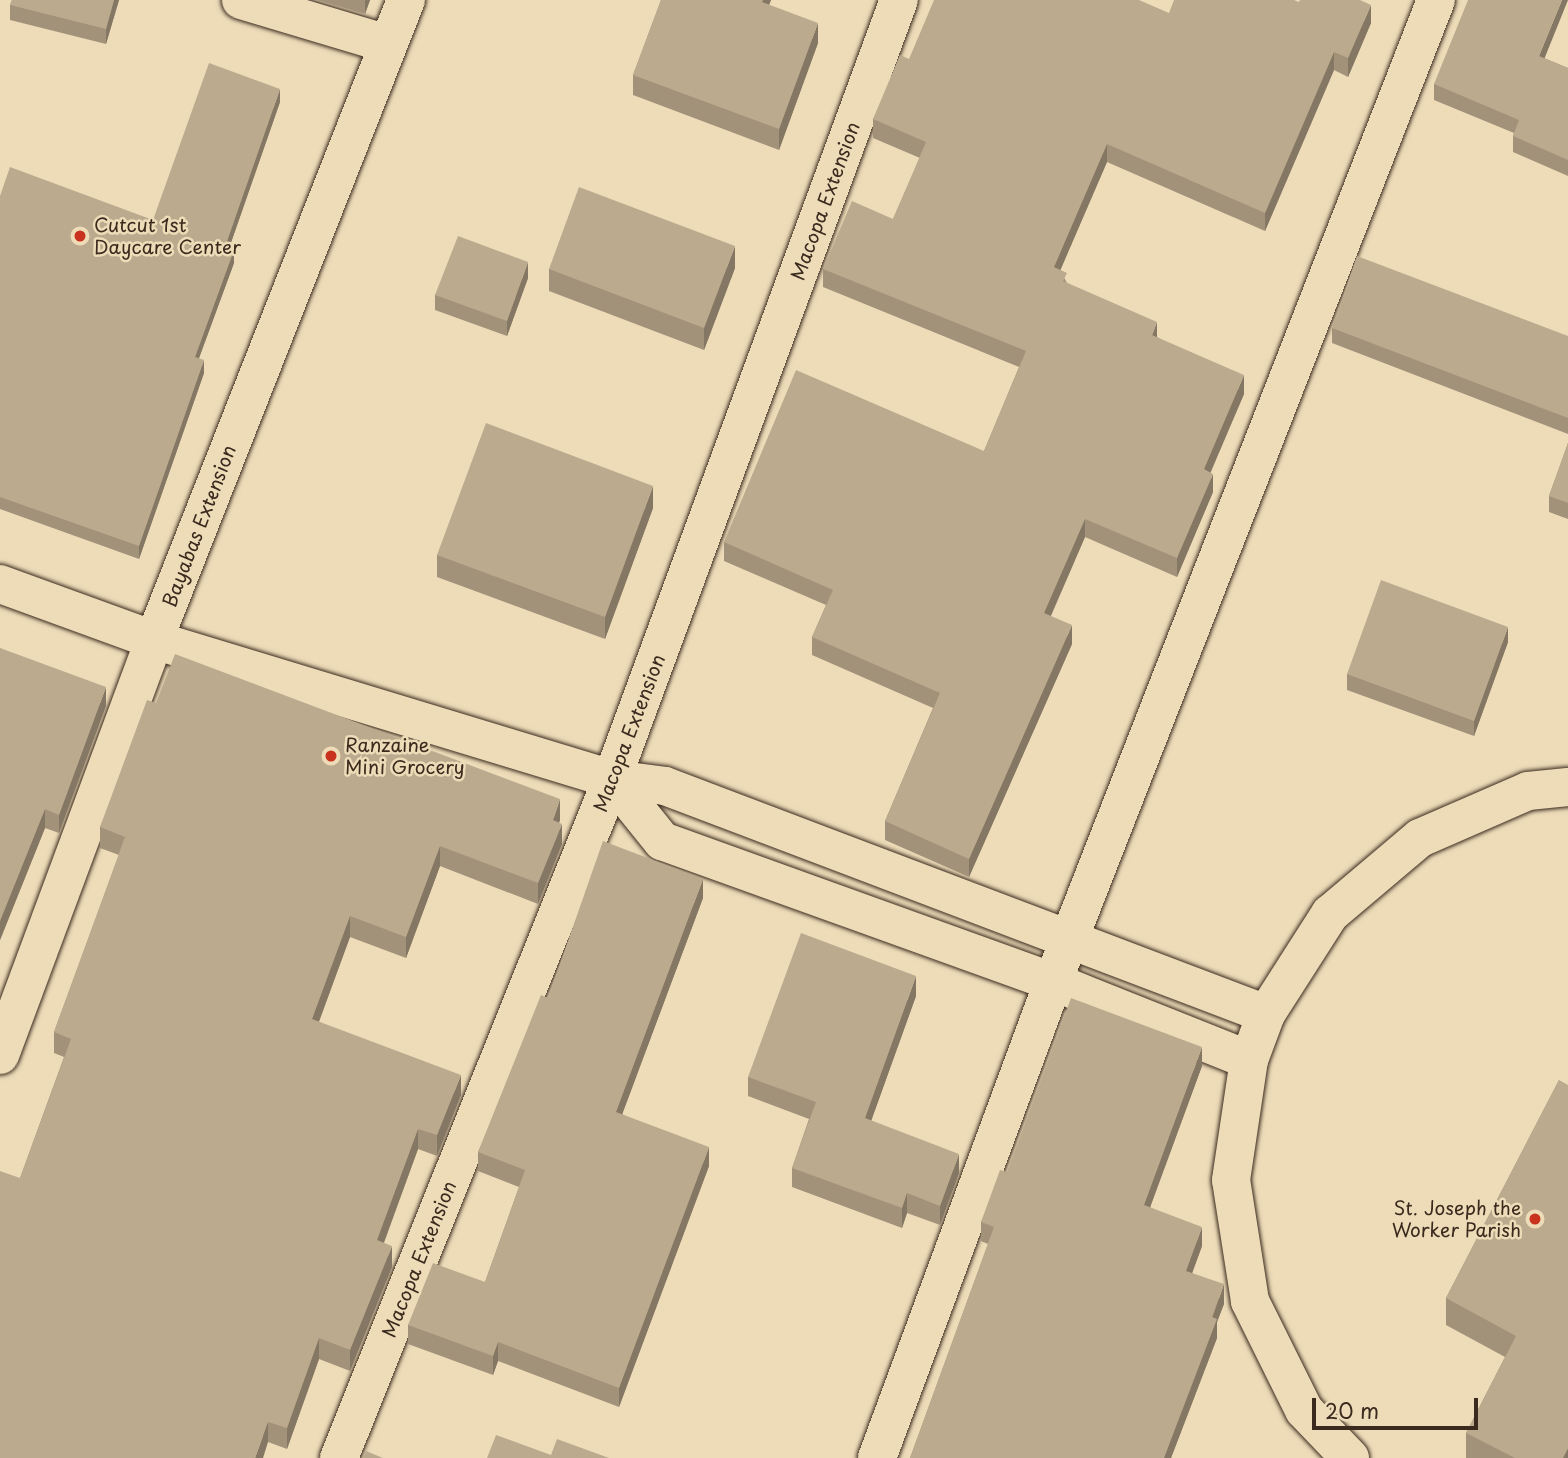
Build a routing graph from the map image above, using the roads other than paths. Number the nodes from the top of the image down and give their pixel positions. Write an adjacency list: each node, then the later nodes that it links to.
1 (241, 0): 5 (street)
2 (405, 0): 5 (street, Bayabas Extension)
3 (900, 0): 8 (street, Macopa Extension)
4 (1436, 0): 10 (street)
5 (388, 44): 7 (street, Bayabas Extension)
6 (0, 584): 7 (street)
7 (154, 640): 8 (street); 13 (street, Bayabas Extension)
8 (612, 779): 10 (street); 11 (street); 15 (street, Macopa Extension)
9 (1568, 787): 12 (street)
10 (1068, 942): 11 (street); 12 (street)
11 (1054, 982): 14 (street); 16 (street)
12 (1266, 1014): 14 (street)
13 (3, 1040)
14 (1249, 1060): 17 (street)
15 (339, 1458)
16 (877, 1458)
17 (1350, 1458)

